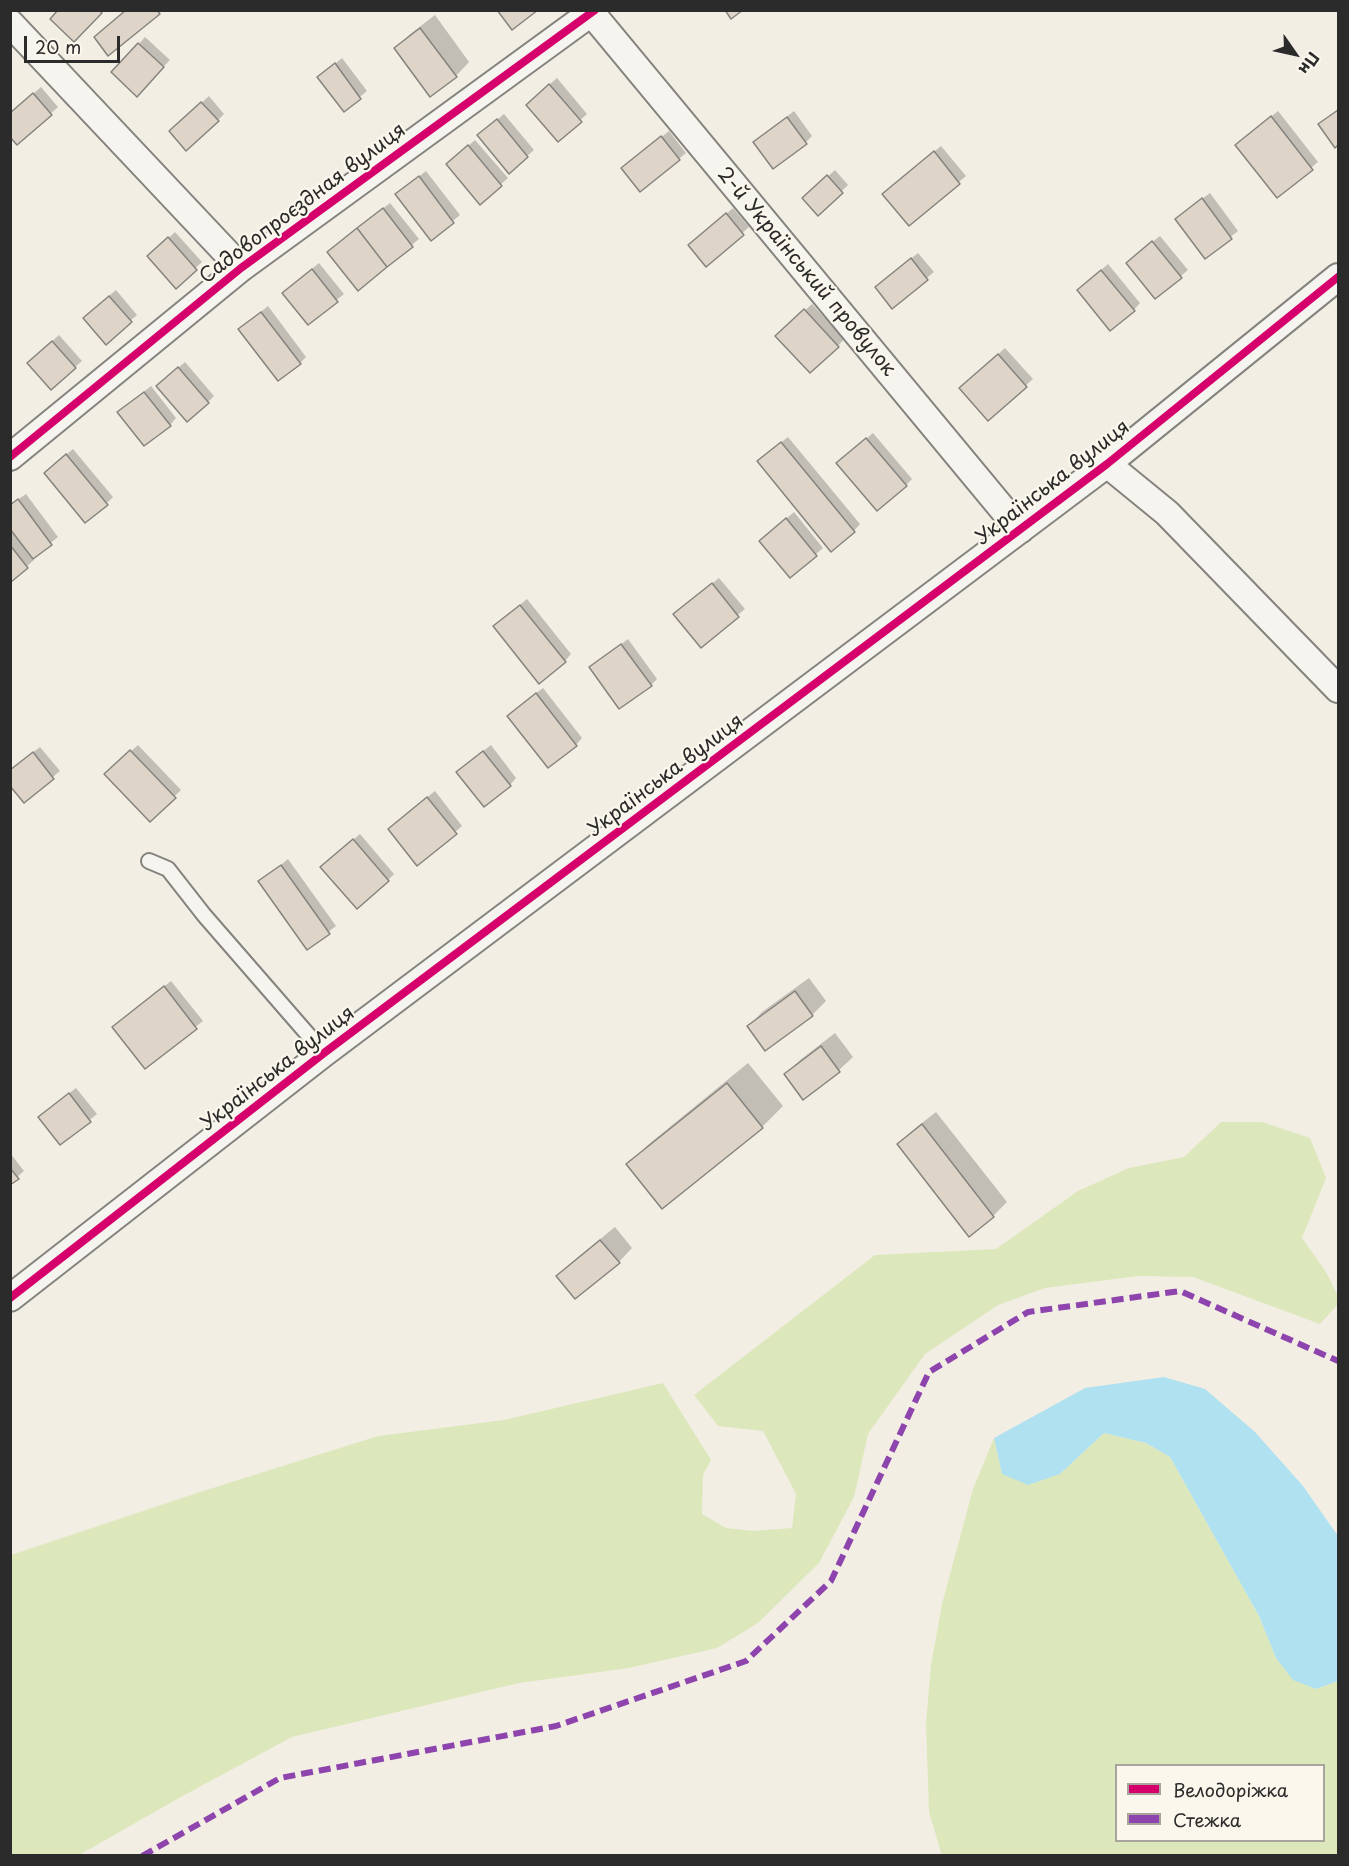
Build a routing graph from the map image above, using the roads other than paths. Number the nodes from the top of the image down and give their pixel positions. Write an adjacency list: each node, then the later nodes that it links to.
1 (592, 11): 3 (street, Садовопроєздная вулиця); 7 (street, 2-й Український провулок)
2 (10, 23): 3 (street)
3 (241, 268): 5 (street, Садовопроєздная вулиця)
4 (1338, 277): 6 (street, Українська вулиця)
5 (10, 457)
6 (1107, 464): 7 (street, Українська вулиця); 8 (street)
7 (1020, 530): 10 (street, Українська вулиця)
8 (1338, 689)
9 (149, 861): 10 (lane)
10 (324, 1053): 11 (street, Українська вулиця)
11 (10, 1298)

